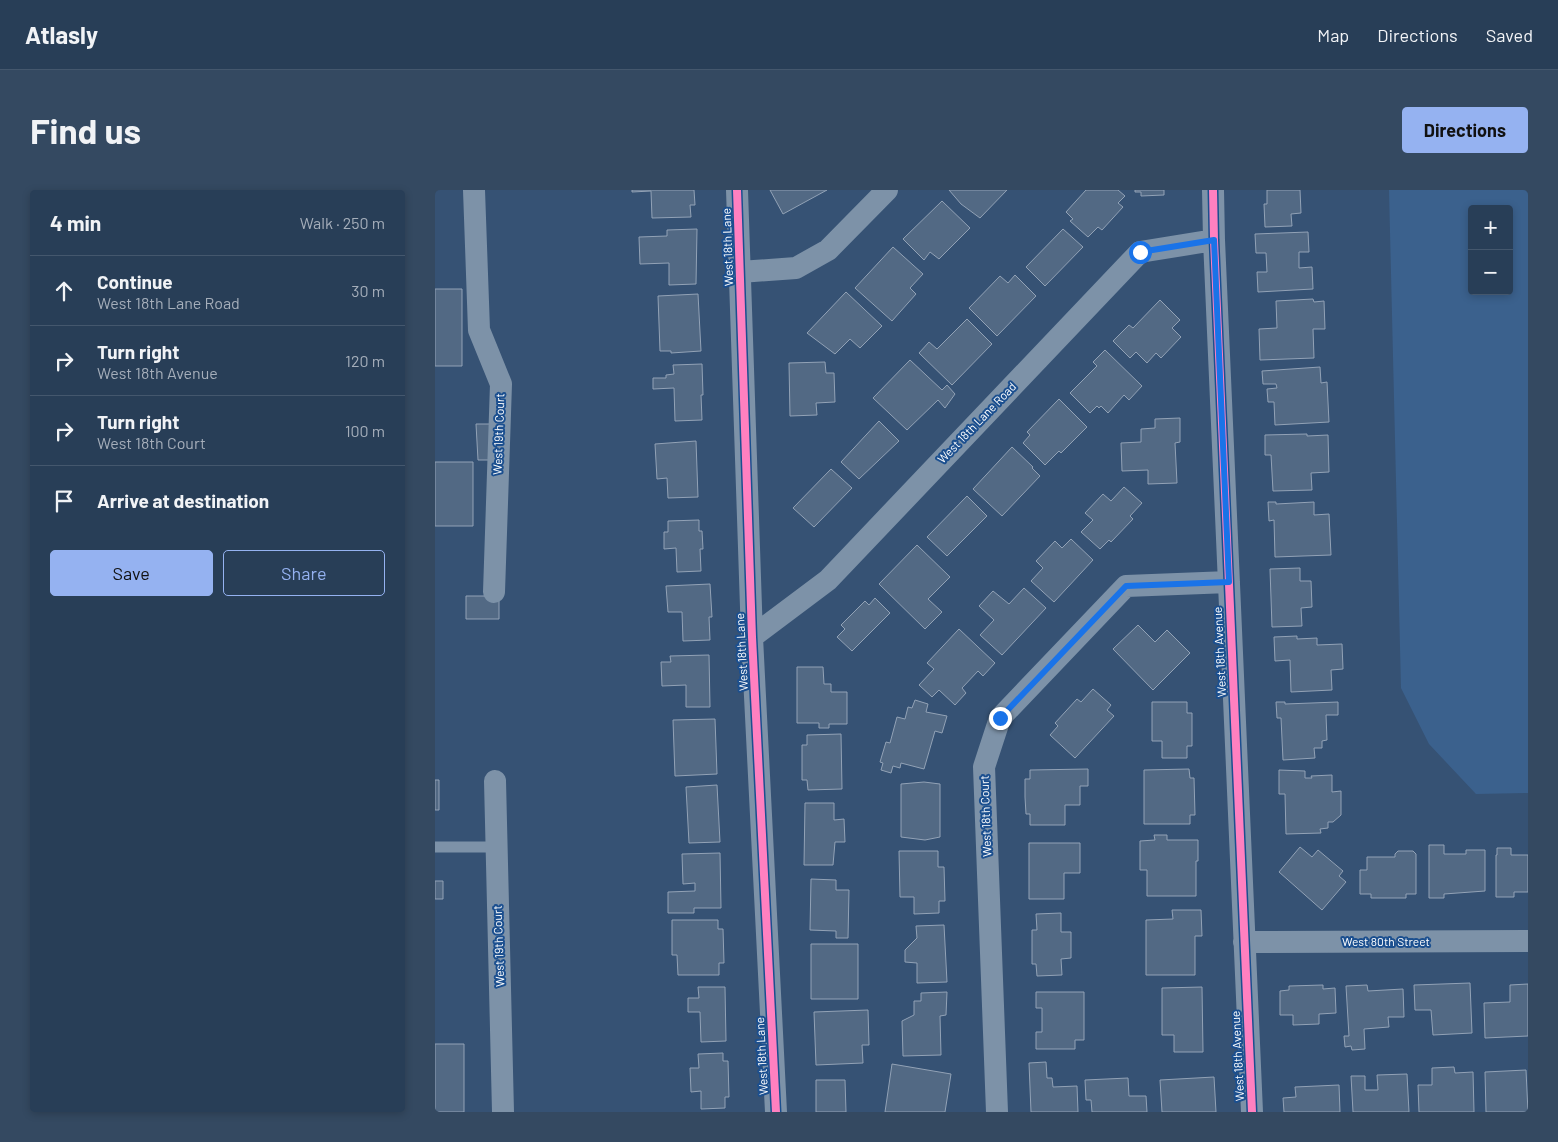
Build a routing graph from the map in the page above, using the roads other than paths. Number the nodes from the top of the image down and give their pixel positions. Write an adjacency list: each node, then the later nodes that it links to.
1 (473, 190): 8 (street, West 19th Court)
2 (737, 190): 6 (street, West 18th Lane)
3 (887, 190): 6 (street)
4 (1213, 190): 5 (street, West 18th Avenue)
5 (1214, 240): 7 (street, West 18th Avenue); 9 (street, West 18th Lane Road)
6 (741, 272): 9 (street, West 18th Lane)
7 (1229, 582): 14 (street, West 18th Avenue); 17 (street, West 18th Court)
8 (494, 592)
9 (753, 637): 16 (street, West 18th Lane)
10 (495, 781): 12 (street, West 19th Court)
11 (435, 847): 12 (lane)
12 (496, 847): 15 (street, West 19th Court)
13 (1528, 941): 14 (street, West 80th Street)
14 (1244, 942): 18 (street, West 18th Avenue)
15 (503, 1112)
16 (776, 1112)
17 (997, 1112)
18 (1252, 1112)

